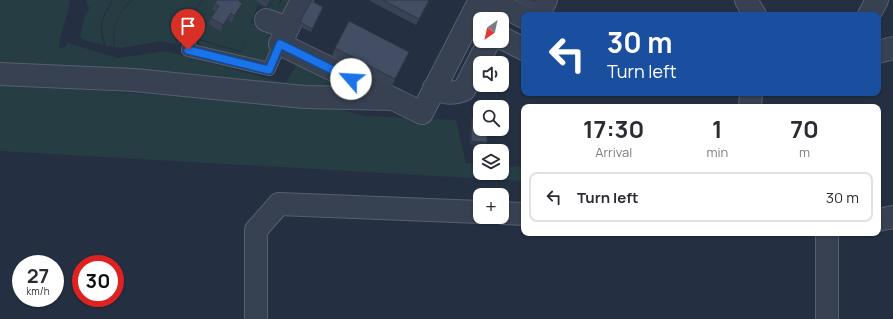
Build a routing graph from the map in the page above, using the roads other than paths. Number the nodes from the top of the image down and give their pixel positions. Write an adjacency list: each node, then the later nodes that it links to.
1 (302, 0): 13 (street)
2 (480, 0): 20 (street)
3 (489, 0): 10 (street)
4 (546, 0): 7 (street)
5 (746, 0): 8 (street)
6 (877, 0): 9 (street)
7 (540, 12)
8 (753, 12)
9 (871, 12)
10 (521, 16)
11 (266, 20): 13 (street)
12 (191, 34): 13 (lane)
13 (284, 36): 21 (street)
14 (509, 42): 16 (street)
15 (485, 48): 20 (street)
16 (521, 48)
17 (893, 48): 18 (street)
18 (881, 51)
19 (0, 74): 21 (street)
20 (434, 88): 21 (street)
21 (394, 99)
22 (473, 212): 28 (street)
23 (509, 213): 24 (street)
24 (521, 214)
25 (893, 217): 26 (street)
26 (881, 219)
27 (827, 236): 29 (street)
28 (256, 319)
29 (827, 319)

